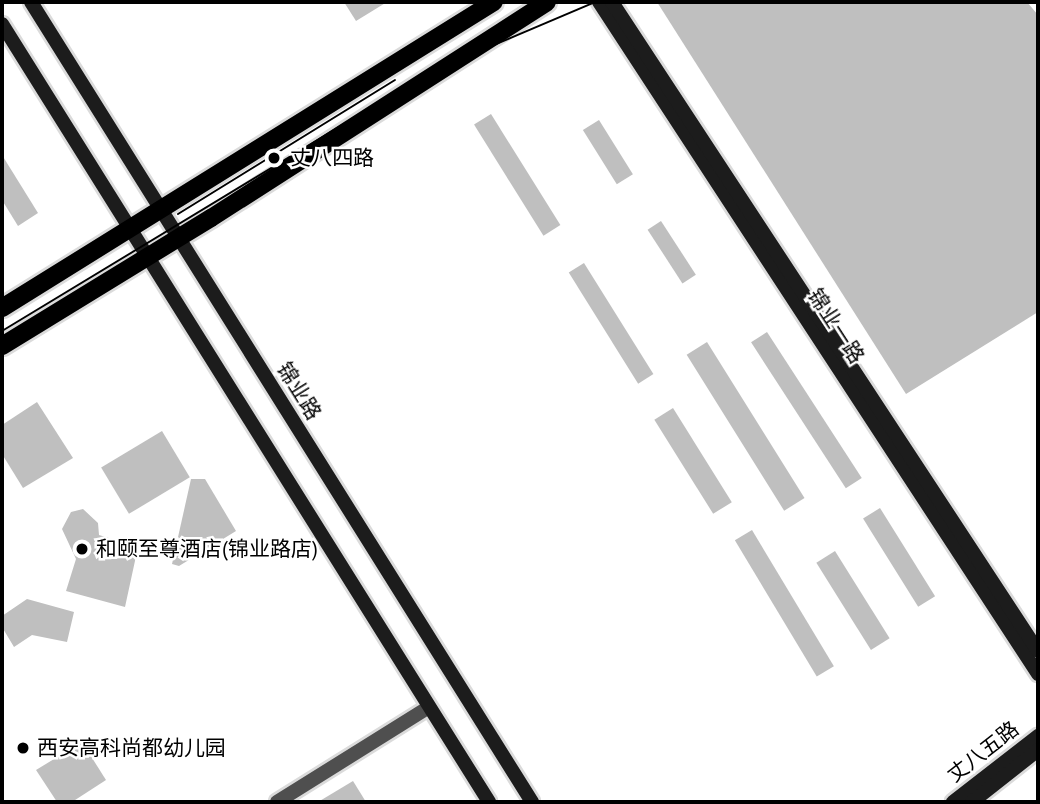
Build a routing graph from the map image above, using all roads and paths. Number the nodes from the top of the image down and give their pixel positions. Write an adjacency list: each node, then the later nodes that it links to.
1 (31, 2): 7 (main road, 锦业路)
2 (494, 2): 7 (main road)
3 (547, 2): 9 (main road)
4 (599, 2): 14 (main road, 锦业一路)
5 (612, 2): 13 (main road, 锦业一路)
6 (2, 24): 8 (main road)
7 (161, 209): 8 (main road); 9 (main road, 锦业路)
8 (130, 229): 10 (main road); 11 (main road)
9 (177, 235): 10 (main road); 20 (main road, 锦业路)
10 (146, 255): 12 (main road); 15 (main road)
11 (2, 308)
12 (2, 346)
13 (1038, 651)
14 (1038, 674)
15 (429, 707): 18 (street); 19 (main road)
16 (1038, 736): 21 (main road, 丈八五路)
17 (1038, 750): 22 (main road, 丈八五路)
18 (277, 802)
19 (489, 802)
20 (532, 802)
21 (953, 802)
22 (972, 802)

